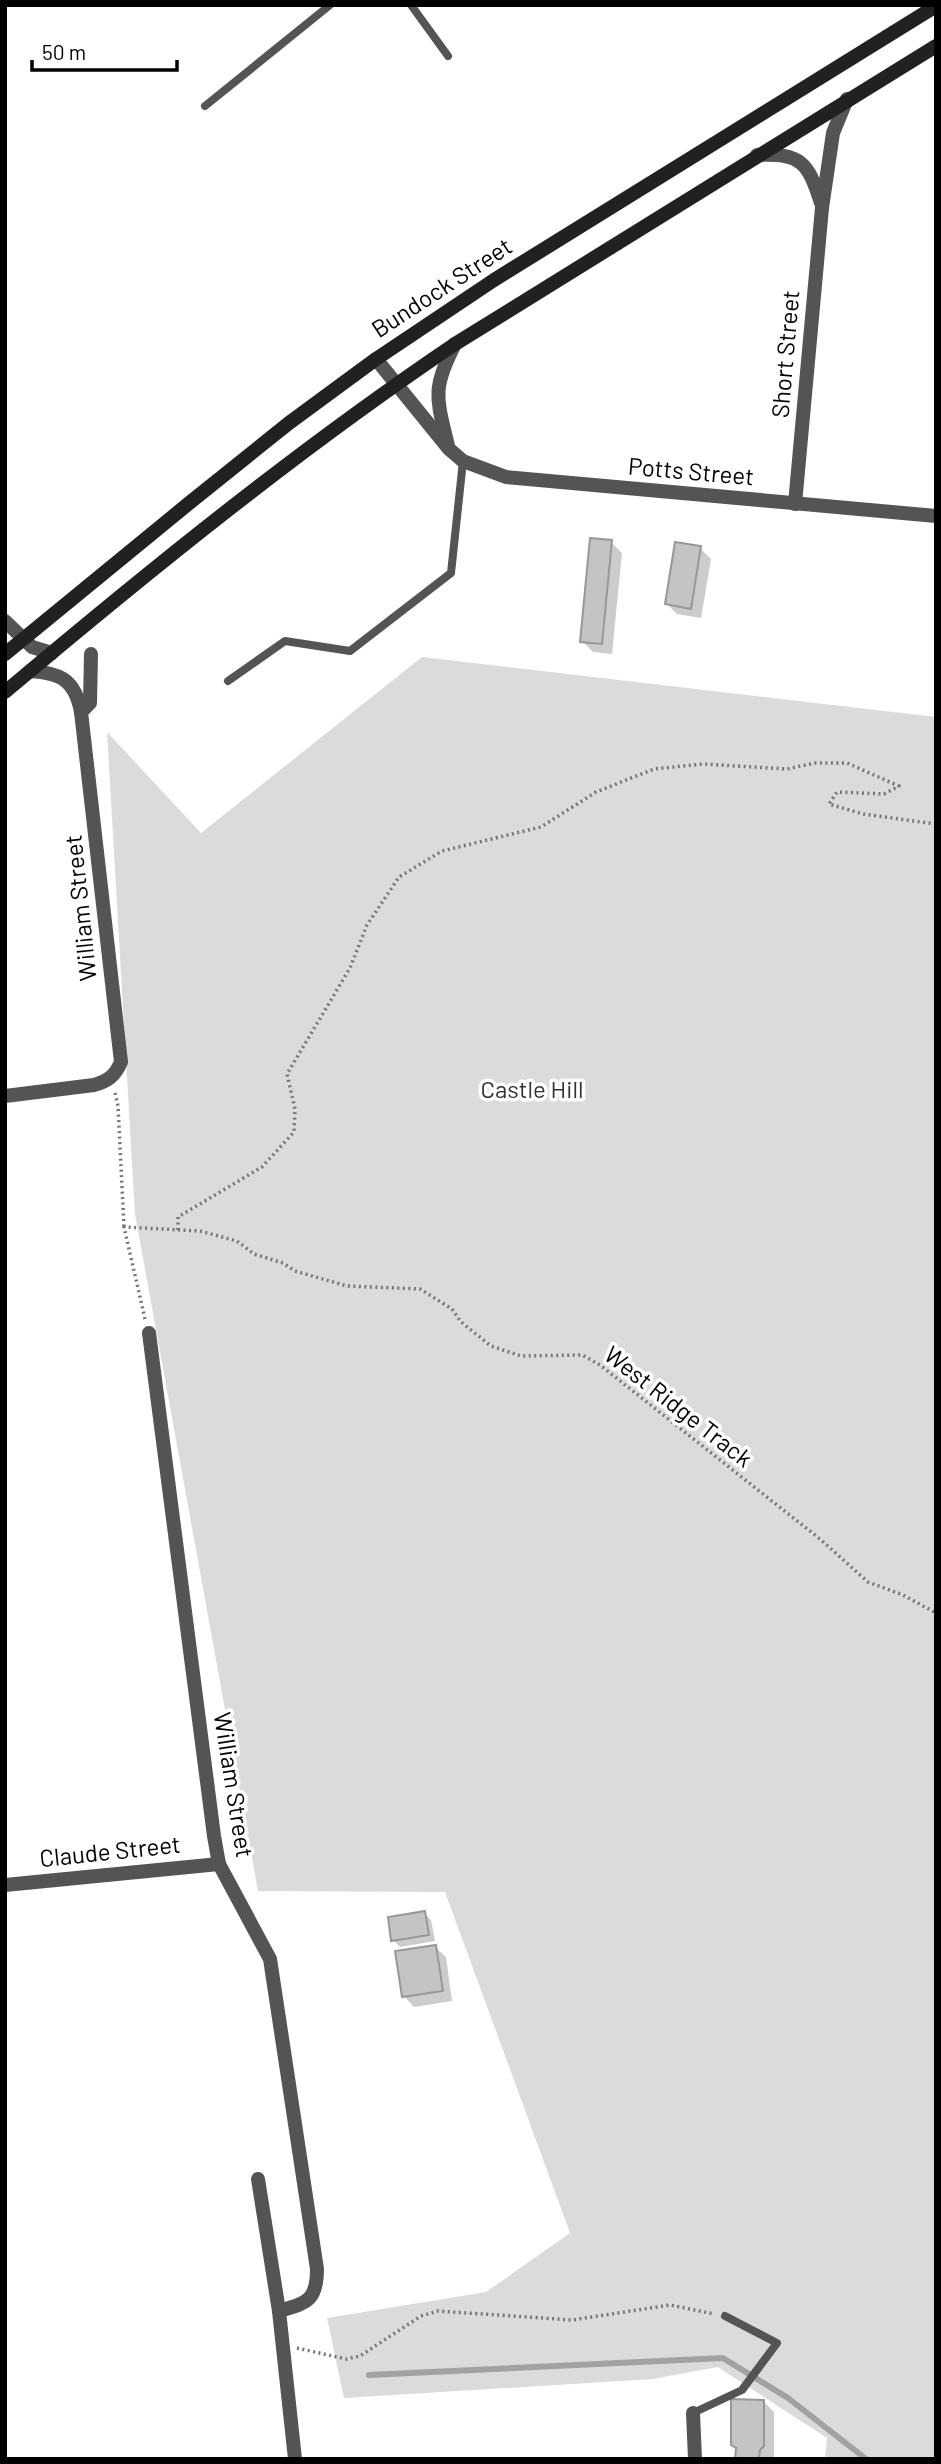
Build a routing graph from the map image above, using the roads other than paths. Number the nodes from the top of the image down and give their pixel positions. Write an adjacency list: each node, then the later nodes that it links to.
1 (330, 5): 7 (lane)
2 (411, 5): 5 (lane)
3 (936, 6): 11 (main road, Bundock Street)
4 (936, 46): 6 (main road)
5 (447, 56)
6 (847, 99): 8 (main road); 9 (street, Short Street)
7 (205, 106)
8 (757, 155): 9 (street, Short Street); 10 (main road)
9 (822, 208): 15 (street, Short Street)
10 (455, 344): 12 (main road); 13 (street)
11 (376, 359): 12 (street, Potts Street); 18 (main road, Bundock Street)
12 (395, 384): 13 (street, Potts Street); 19 (main road)
13 (449, 449): 14 (street, Potts Street)
14 (463, 461): 15 (street, Potts Street); 23 (lane)
15 (795, 504): 16 (street, Potts Street)
16 (936, 516)
17 (5, 621): 18 (street)
18 (22, 640): 19 (street); 20 (main road, Bundock Street)
19 (52, 653): 22 (main road)
20 (5, 654)
21 (91, 654): 25 (street, William Street)
22 (30, 671): 24 (main road); 25 (street, William Street)
23 (228, 681)
24 (5, 692)
25 (81, 712): 26 (street, William Street)
26 (5, 1096)
27 (149, 1334): 28 (street, William Street)
28 (219, 1864): 29 (street, Claude Street); 31 (street, William Street)
29 (5, 1885)
30 (258, 2179): 31 (street)
31 (279, 2311): 34 (street)
32 (725, 2316): 33 (lane)
33 (694, 2413): 35 (street)
34 (295, 2459)
35 (695, 2459)

